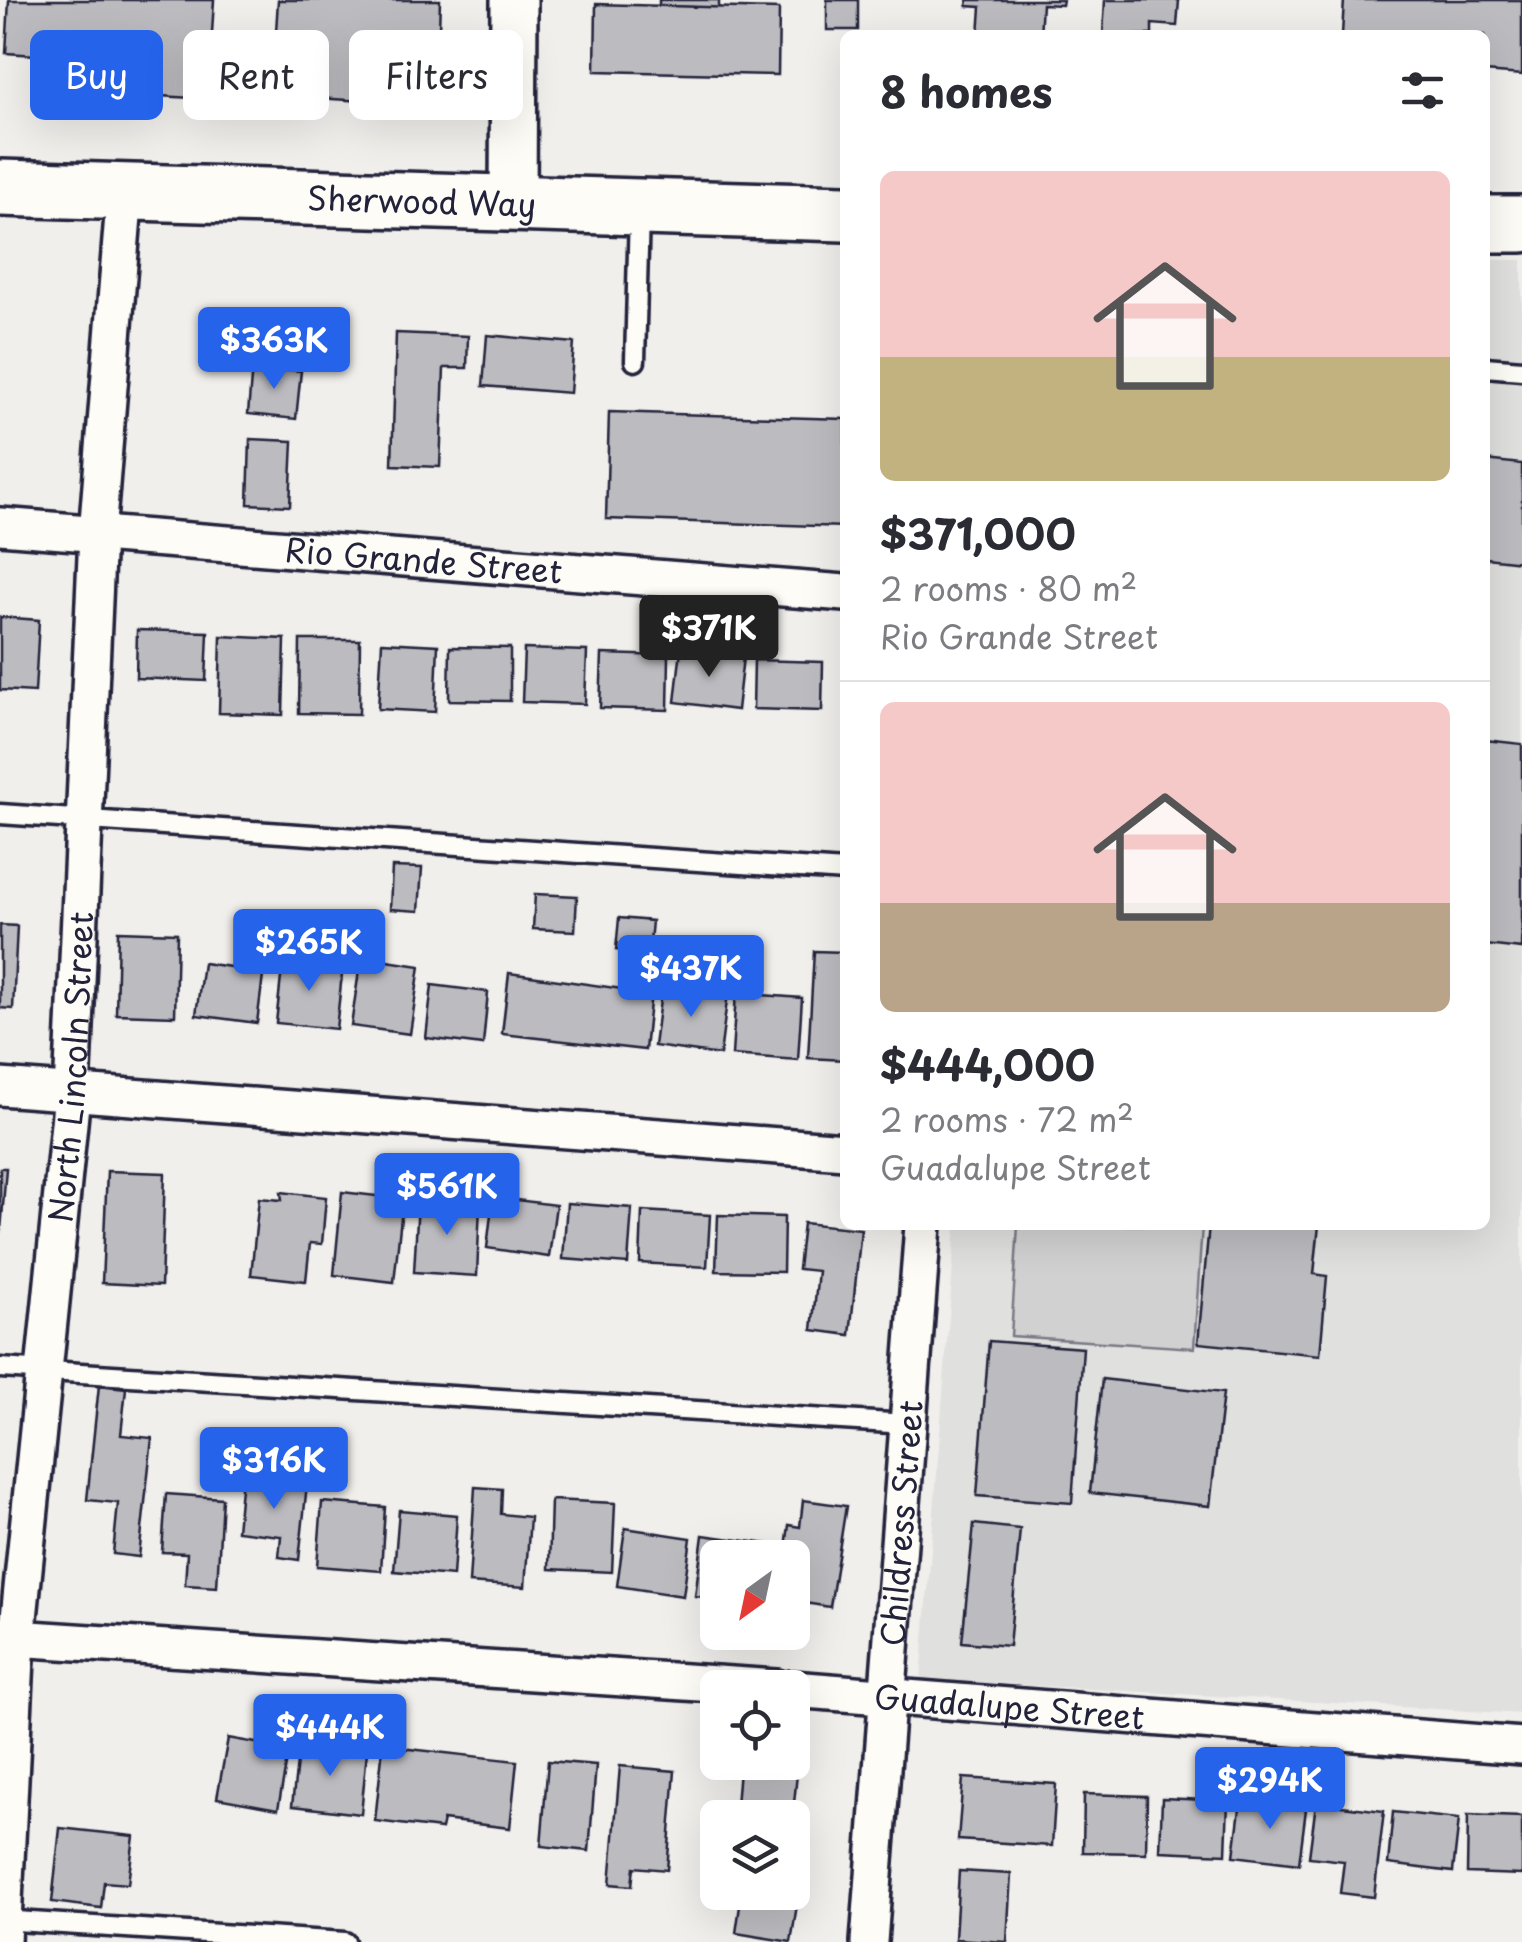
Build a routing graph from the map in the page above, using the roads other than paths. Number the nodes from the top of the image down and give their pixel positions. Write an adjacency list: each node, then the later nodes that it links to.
1 (514, 0): 4 (street)
2 (0, 188): 3 (main road, Sherwood Way)
3 (125, 190): 4 (main road, Sherwood Way); 13 (street, North Lincoln Street)
4 (513, 205): 5 (main road, Sherwood Way)
5 (639, 208): 6 (main road, Sherwood Way); 9 (lane)
6 (840, 213)
7 (1490, 224): 8 (main road)
8 (1522, 224)
9 (636, 361)
10 (1490, 367): 11 (lane)
11 (1522, 370)
12 (0, 526): 13 (street, Rio Grande Street)
13 (97, 534): 14 (street, Rio Grande Street); 16 (street, North Lincoln Street)
14 (840, 592)
15 (0, 814): 16 (lane)
16 (84, 819): 17 (lane); 19 (street, North Lincoln Street)
17 (840, 871)
18 (0, 1087): 19 (street)
19 (72, 1094): 20 (street); 23 (street, North Lincoln Street)
20 (840, 1151)
21 (922, 1230): 24 (street, Childress Street)
22 (0, 1368): 23 (lane)
23 (44, 1370): 24 (lane); 25 (street, North Lincoln Street)
24 (907, 1424): 28 (street, Childress Street)
25 (9, 1637): 26 (street); 30 (street, North Lincoln Street)
26 (700, 1683)
27 (810, 1689): 28 (street, Guadalupe Street)
28 (885, 1694): 29 (street, Guadalupe Street); 32 (street, Childress Street)
29 (1522, 1746)
30 (2, 1927): 31 (lane)
31 (346, 1942)
32 (869, 1942)

